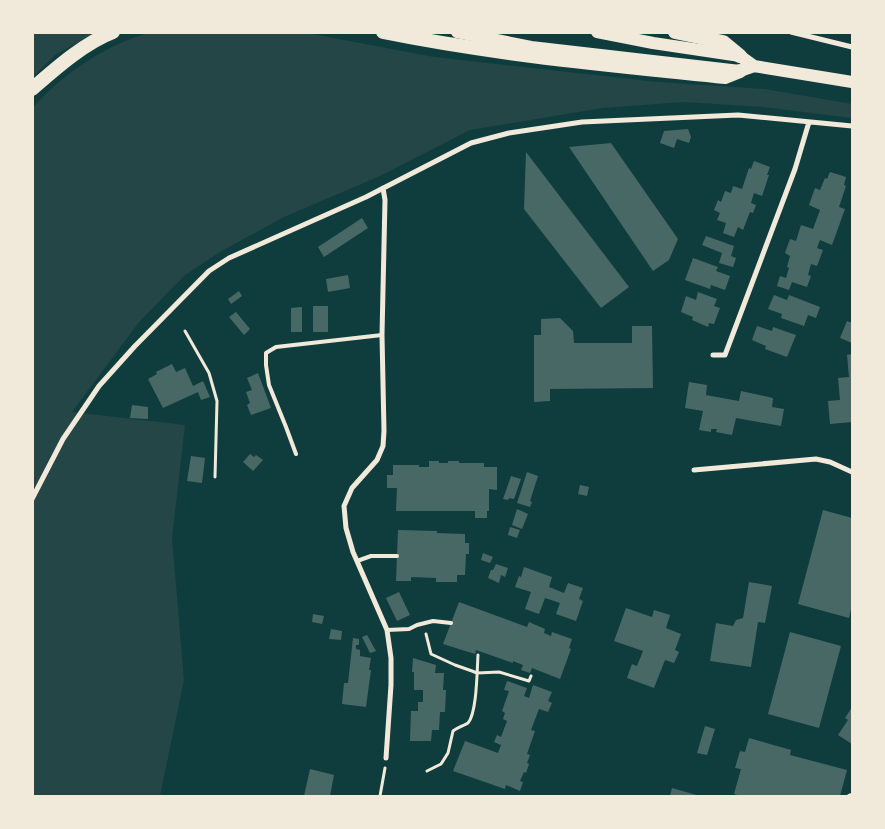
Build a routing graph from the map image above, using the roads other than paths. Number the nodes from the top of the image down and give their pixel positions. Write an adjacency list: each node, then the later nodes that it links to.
1 (113, 32): 12 (highway)
2 (383, 32): 10 (highway)
3 (457, 32): 10 (main road)
4 (596, 32): 8 (main road)
5 (674, 32): 8 (highway)
6 (791, 32): 7 (street)
7 (852, 47)
8 (740, 56): 9 (main road)
9 (754, 66): 10 (main road); 11 (main road)
10 (740, 71)
11 (852, 82)
12 (32, 89)
13 (809, 122): 14 (street); 15 (street); 17 (street)
14 (852, 126)
15 (383, 188): 16 (street); 21 (street)
16 (382, 335): 18 (lane); 23 (street)
17 (713, 355)
18 (296, 454)
19 (694, 470): 20 (street)
20 (852, 472)
21 (32, 499)
22 (397, 556): 23 (lane)
23 (357, 561): 25 (street)
24 (451, 623): 25 (lane)
25 (387, 630): 26 (street)
26 (386, 758)

